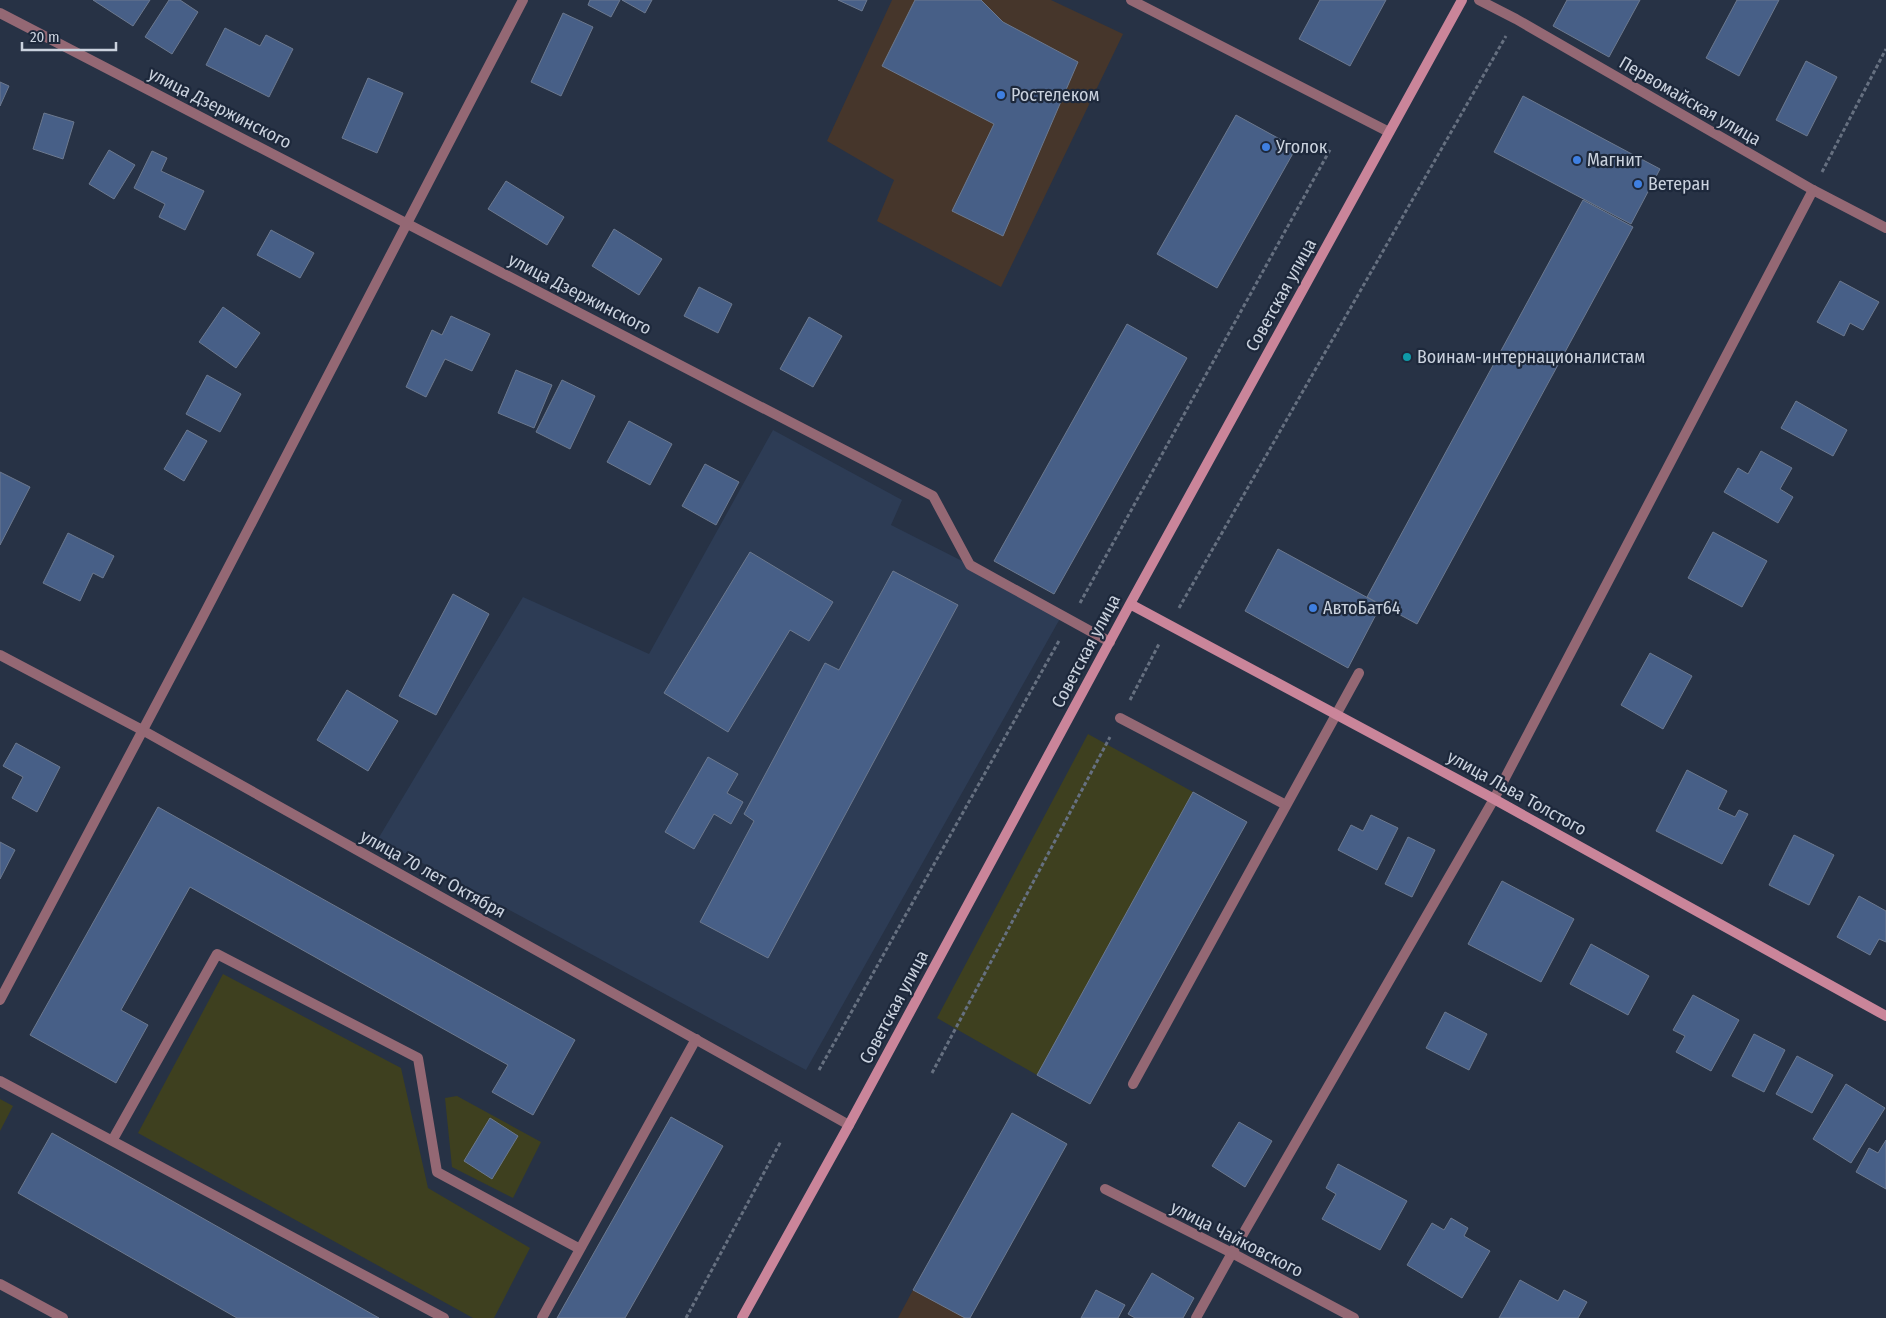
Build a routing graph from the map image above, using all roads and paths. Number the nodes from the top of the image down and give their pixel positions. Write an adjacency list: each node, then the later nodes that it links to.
1 (523, 0): 11 (street)
2 (1131, 0): 8 (street)
3 (1462, 0): 8 (main road, Советская улица)
4 (1480, 0): 6 (street, Первомайская улица)
5 (0, 13): 11 (street, улица Дзержинского)
6 (1516, 18): 10 (street, Первомайская улица); 15 (path)
7 (1886, 49): 10 (path)
8 (1389, 132): 13 (main road, Советская улица)
9 (1331, 148): 14 (path)
10 (1813, 190): 12 (street, Первомайская улица); 22 (street)
11 (408, 223): 14 (street, улица Дзержинского); 21 (street)
12 (1886, 228)
13 (1130, 604): 15 (main road, улица Льва Толстого); 16 (main road, Советская улица)
14 (1071, 620): 16 (street, улица Дзержинского); 27 (path)
15 (1169, 625): 19 (main road, улица Льва Толстого); 20 (path)
16 (1110, 642): 31 (main road, Советская улица)
17 (0, 655): 21 (street, улица 70 лет Октября)
18 (1359, 673): 19 (street)
19 (1336, 714): 22 (main road, улица Льва Толстого); 23 (street)
20 (1120, 718): 23 (street); 28 (path)
21 (144, 731): 24 (street); 26 (street, улица 70 лет Октября)
22 (1494, 799): 25 (main road, улица Льва Толстого); 36 (street)
23 (1286, 805): 30 (street)
24 (0, 1000)
25 (1886, 1016)
26 (696, 1039): 31 (street, улица 70 лет Октября); 35 (street)
27 (819, 1070)
28 (932, 1074)
29 (0, 1081): 32 (street)
30 (1134, 1084)
31 (849, 1125): 42 (main road, Советская улица)
32 (112, 1141): 35 (street); 39 (street)
33 (781, 1141): 41 (path)
34 (1105, 1190): 36 (street, улица Чайковского)
35 (580, 1249): 40 (street)
36 (1232, 1253): 43 (street); 44 (street, улица Чайковского)
37 (0, 1284): 38 (street)
38 (63, 1318)
39 (444, 1318)
40 (542, 1318)
41 (686, 1318)
42 (742, 1318)
43 (1196, 1318)
44 (1354, 1318)

